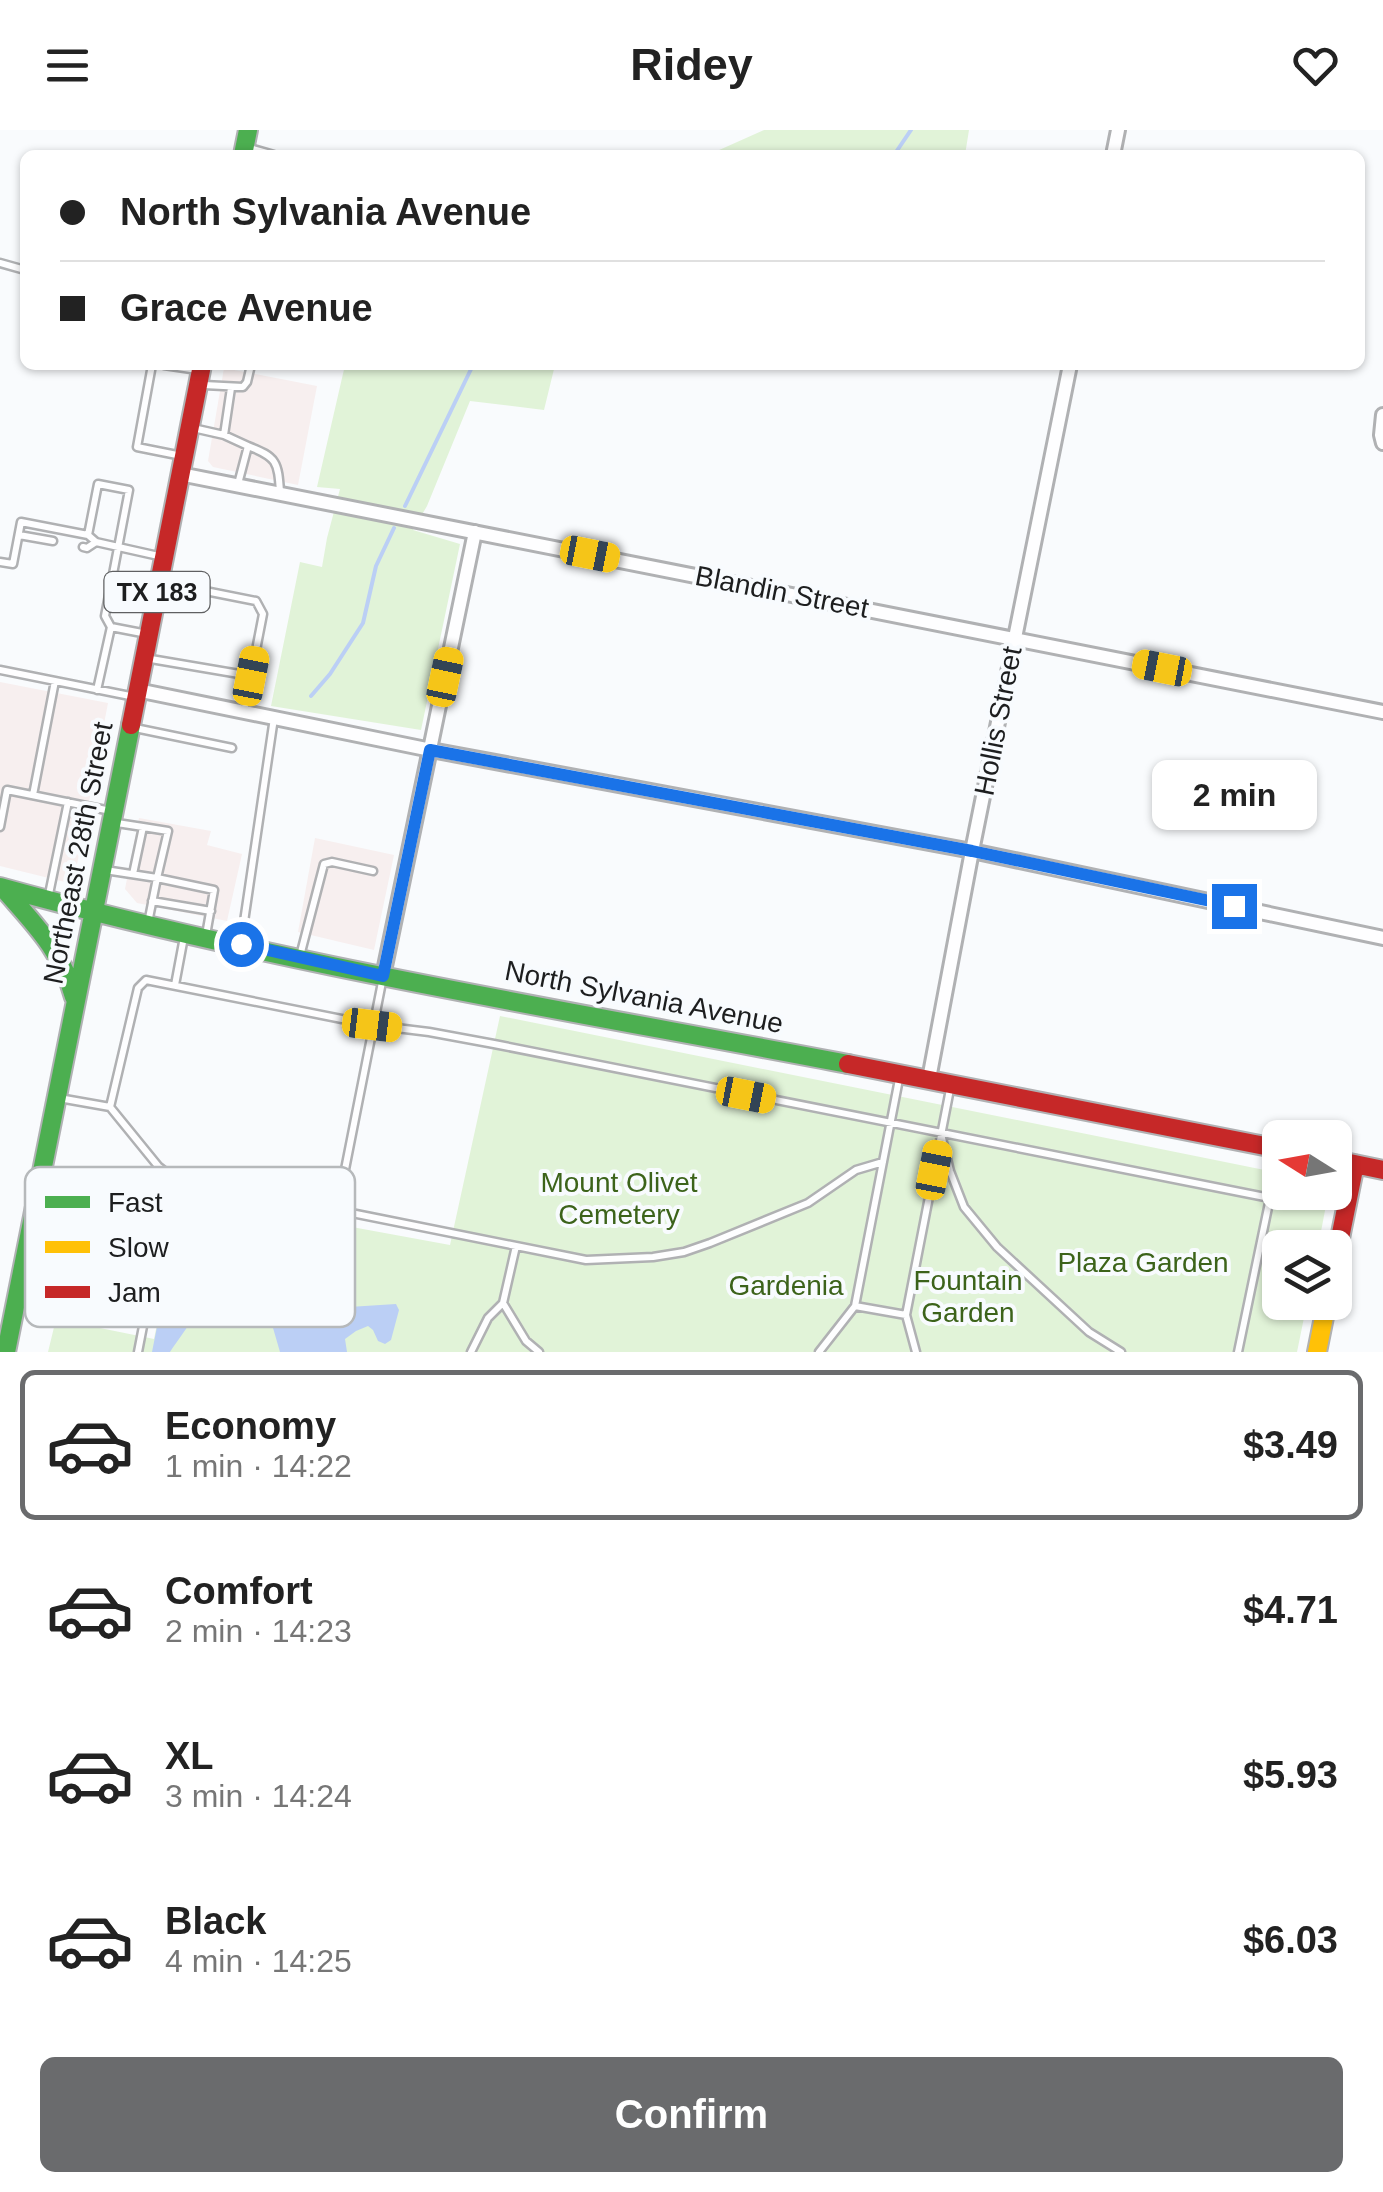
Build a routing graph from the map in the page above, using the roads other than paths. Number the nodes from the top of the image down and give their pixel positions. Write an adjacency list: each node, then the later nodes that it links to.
1 (151, 370): 11 (lane)
2 (251, 370): 5 (lane)
3 (1069, 370): 26 (street, Hollis Street)
4 (200, 373): 5 (lane); 7 (main road, Northeast 28th Street / TX 183)
5 (231, 388): 8 (lane)
6 (1383, 415): 9 (street)
7 (190, 428): 8 (lane); 11 (main road, Northeast 28th Street / TX 183)
8 (224, 435): 10 (lane)
9 (1383, 443)
10 (248, 446): 12 (lane); 13 (lane)
11 (182, 466): 12 (street, Blandin Street); 21 (main road, Northeast 28th Street / TX 183)
12 (238, 486): 13 (street, Blandin Street)
13 (280, 494): 14 (street, Blandin Street)
14 (475, 532): 26 (street, Blandin Street); 38 (street)
15 (19, 535): 16 (lane); 17 (lane); 22 (lane)
16 (88, 535): 18 (lane); 20 (lane)
17 (53, 541)
18 (96, 542): 19 (lane); 20 (lane)
19 (83, 547)
20 (119, 548): 21 (lane); 24 (lane)
21 (164, 557): 23 (main road, Northeast 28th Street / TX 183)
22 (0, 562)
23 (159, 582): 25 (main road, Northeast 28th Street / TX 183); 29 (lane)
24 (111, 627): 25 (lane); 31 (lane)
25 (148, 634): 27 (main road, Northeast 28th Street / TX 183)
26 (1014, 638): 34 (street, Blandin Street); 44 (street, Hollis Street)
27 (144, 657): 29 (lane); 32 (main road, Northeast 28th Street / TX 183)
28 (0, 670): 30 (lane)
29 (251, 676): 33 (lane)
30 (55, 682): 31 (lane); 39 (lane)
31 (97, 690): 32 (lane)
32 (137, 694): 33 (street); 36 (main road, Northeast 28th Street / TX 183)
33 (244, 712): 35 (street)
34 (1383, 712)
35 (274, 718): 38 (street); 58 (lane)
36 (130, 726): 37 (lane); 41 (main road, Northeast 28th Street / TX 183)
37 (232, 748)
38 (430, 750): 44 (street); 60 (street)
39 (33, 795): 40 (lane); 42 (lane)
40 (68, 802): 41 (lane); 50 (lane)
41 (113, 817): 43 (lane); 45 (main road, Northeast 28th Street / TX 183)
42 (0, 827)
43 (143, 827): 47 (lane); 48 (lane)
44 (972, 851): 57 (street); 65 (street, Hollis Street)
45 (102, 869): 47 (lane); 53 (main road, Northeast 28th Street / TX 183)
46 (372, 871): 59 (lane)
47 (133, 874): 48 (lane)
48 (156, 878): 51 (lane); 52 (lane)
49 (2, 888): 50 (main road, North Sylvania Avenue); 62 (main road)
50 (48, 901): 53 (main road, North Sylvania Avenue)
51 (152, 901): 52 (lane); 54 (lane)
52 (211, 911): 56 (lane)
53 (94, 913): 54 (main road, North Sylvania Avenue); 62 (main road, Northeast 28th Street / TX 183)
54 (147, 924): 55 (main road, North Sylvania Avenue)
55 (185, 932): 56 (main road, North Sylvania Avenue); 61 (lane)
56 (206, 936): 58 (main road, North Sylvania Avenue)
57 (1383, 938)
58 (241, 944): 59 (main road, North Sylvania Avenue)
59 (300, 957): 60 (main road, North Sylvania Avenue)
60 (383, 976): 63 (lane); 64 (main road, North Sylvania Avenue)
61 (175, 985): 63 (lane); 68 (lane)
62 (76, 1007): 67 (main road, Northeast 28th Street / TX 183)
63 (372, 1025): 69 (lane); 77 (lane)
64 (900, 1073): 65 (main road, North Sylvania Avenue); 69 (lane)
65 (929, 1078): 66 (main road, North Sylvania Avenue)
66 (951, 1083): 70 (lane); 71 (main road, North Sylvania Avenue)
67 (58, 1098): 68 (lane); 75 (main road, Northeast 28th Street / TX 183)
68 (110, 1106): 76 (lane)
69 (890, 1124): 70 (lane); 72 (lane)
70 (942, 1134): 85 (lane); 94 (lane); 95 (lane)
71 (1262, 1145)
72 (883, 1162): 81 (lane); 84 (lane)
73 (1352, 1163): 74 (main road)
74 (1355, 1164): 78 (main road); 80 (main road)
75 (44, 1167)
76 (159, 1167)
77 (345, 1167)
78 (1383, 1170)
79 (355, 1214): 81 (lane)
80 (1342, 1230)
81 (516, 1246): 83 (lane)
82 (25, 1259): 88 (main road, Northeast 28th Street / TX 183)
83 (502, 1303): 90 (lane); 91 (lane)
84 (855, 1306): 85 (lane); 92 (lane)
85 (906, 1315): 93 (lane)
86 (1323, 1320): 96 (main road)
87 (143, 1327): 89 (lane)
88 (6, 1352)
89 (138, 1352)
90 (472, 1352)
91 (539, 1352)
92 (818, 1352)
93 (916, 1352)
94 (1121, 1352)
95 (1238, 1352)
96 (1317, 1352)

